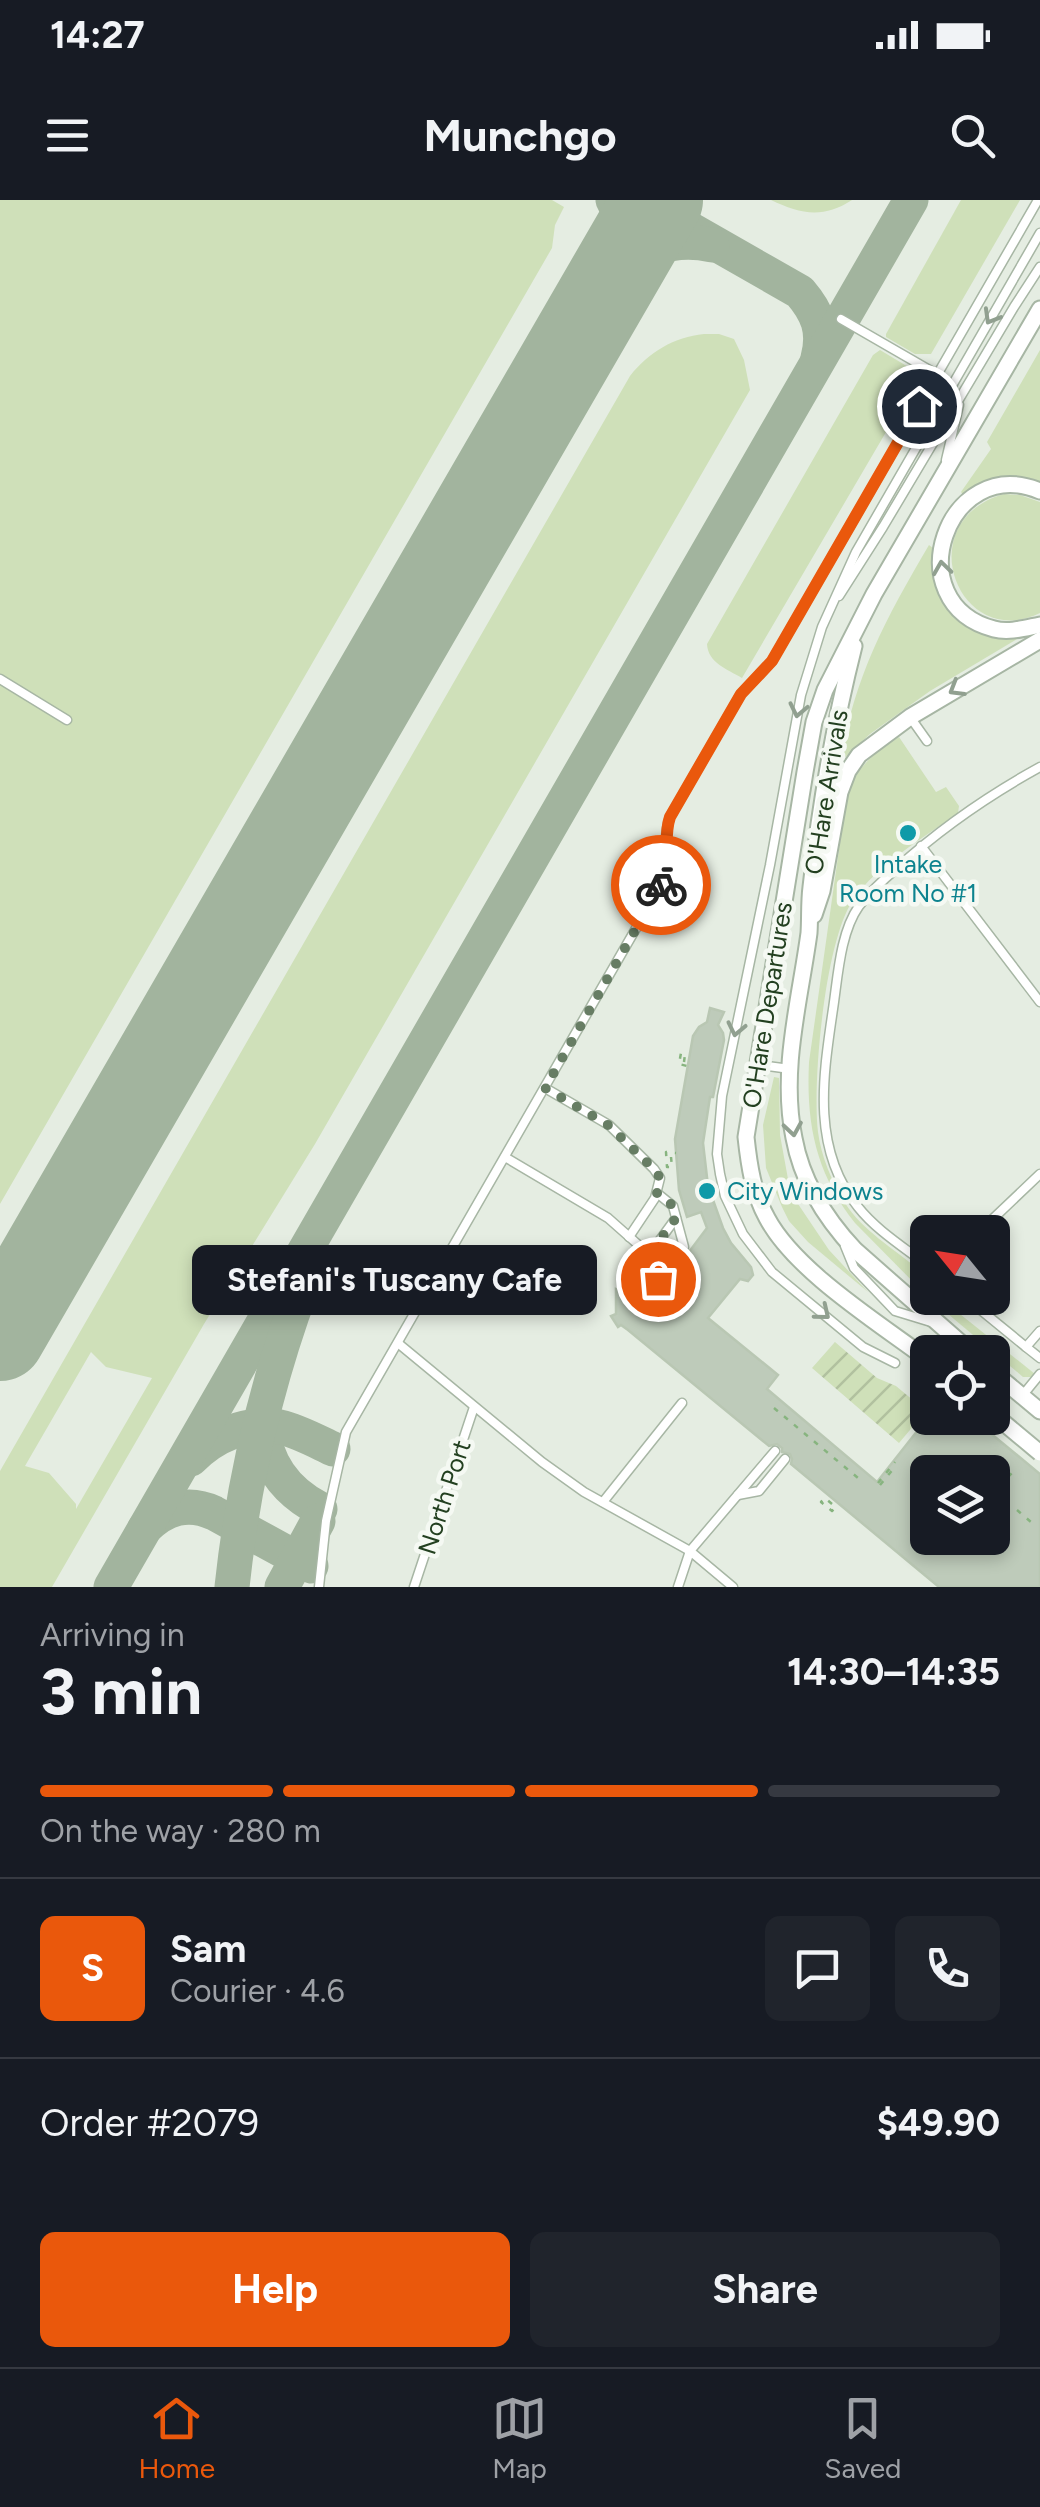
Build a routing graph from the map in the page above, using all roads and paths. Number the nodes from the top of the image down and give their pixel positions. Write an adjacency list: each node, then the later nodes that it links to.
1 (1038, 200): 6 (lane)
2 (1040, 233): 10 (lane, one-way to 10)
3 (1040, 267): 7 (lane)
4 (1040, 309): 8 (street)
5 (841, 320): 6 (lane)
6 (938, 374): 24 (lane)
7 (962, 396): 8 (lane); 10 (lane)
8 (941, 479): 11 (street)
9 (1040, 491): 12 (street, one-way to 9)
10 (826, 617): 49 (lane, one-way to 49)
11 (860, 623): 20 (street, O'Hare Arrivals); 22 (street, O'Hare Departures)
12 (1040, 624)
13 (1040, 640): 15 (street, one-way to 15)
14 (0, 679): 16 (lane)
15 (910, 717): 17 (lane); 20 (street)
16 (67, 720)
17 (927, 740)
18 (1040, 767): 19 (lane)
19 (921, 846): 21 (lane); 34 (lane)
20 (809, 928): 23 (street, O'Hare Arrivals)
21 (1040, 1002)
22 (757, 1064): 23 (lane); 46 (street, O'Hare Departures)
23 (790, 1068): 32 (street, O'Hare Arrivals, one-way to 32)
24 (545, 1088): 27 (lane); 29 (lane)
25 (676, 1153): 26 (path)
26 (671, 1156)
27 (505, 1157): 33 (lane); 45 (lane)
28 (1040, 1174): 30 (lane)
29 (657, 1193): 31 (lane); 33 (lane)
30 (997, 1215)
31 (676, 1218): 35 (lane); 36 (lane)
32 (839, 1233): 42 (street, O'Hare Arrivals); 42 (lane)
33 (629, 1237): 35 (lane)
34 (910, 1251)
35 (647, 1253): 36 (lane); 37 (lane)
36 (660, 1264): 38 (lane)
37 (639, 1276)
38 (658, 1279)
39 (682, 1291): 40 (path)
40 (672, 1304)
41 (986, 1315): 47 (lane)
42 (940, 1325): 44 (street, O'Hare Arrivals)
43 (1040, 1331): 47 (lane)
44 (951, 1335)
45 (398, 1344): 54 (lane); 73 (lane)
46 (910, 1346)
47 (1026, 1348): 48 (lane)
48 (1040, 1358)
49 (895, 1363)
50 (1040, 1374): 52 (lane)
51 (1010, 1386): 52 (street)
52 (1022, 1396): 56 (street)
53 (682, 1403): 67 (lane)
54 (474, 1407): 67 (lane); 74 (lane, North Port)
55 (774, 1408): 65 (path)
56 (1040, 1411)
57 (1010, 1428): 59 (street, bridge)
58 (775, 1451): 66 (lane)
59 (1040, 1453)
60 (786, 1460): 66 (lane)
61 (895, 1462): 62 (path)
62 (894, 1468)
63 (1014, 1470): 64 (path)
64 (1010, 1475)
65 (858, 1478)
66 (738, 1495): 72 (lane)
67 (603, 1502): 72 (lane)
68 (832, 1504): 69 (path)
69 (839, 1504)
70 (1016, 1510): 71 (path)
71 (1031, 1522)
72 (690, 1551): 75 (lane); 76 (lane)
73 (319, 1587)
74 (414, 1587)
75 (678, 1587)
76 (733, 1587)

